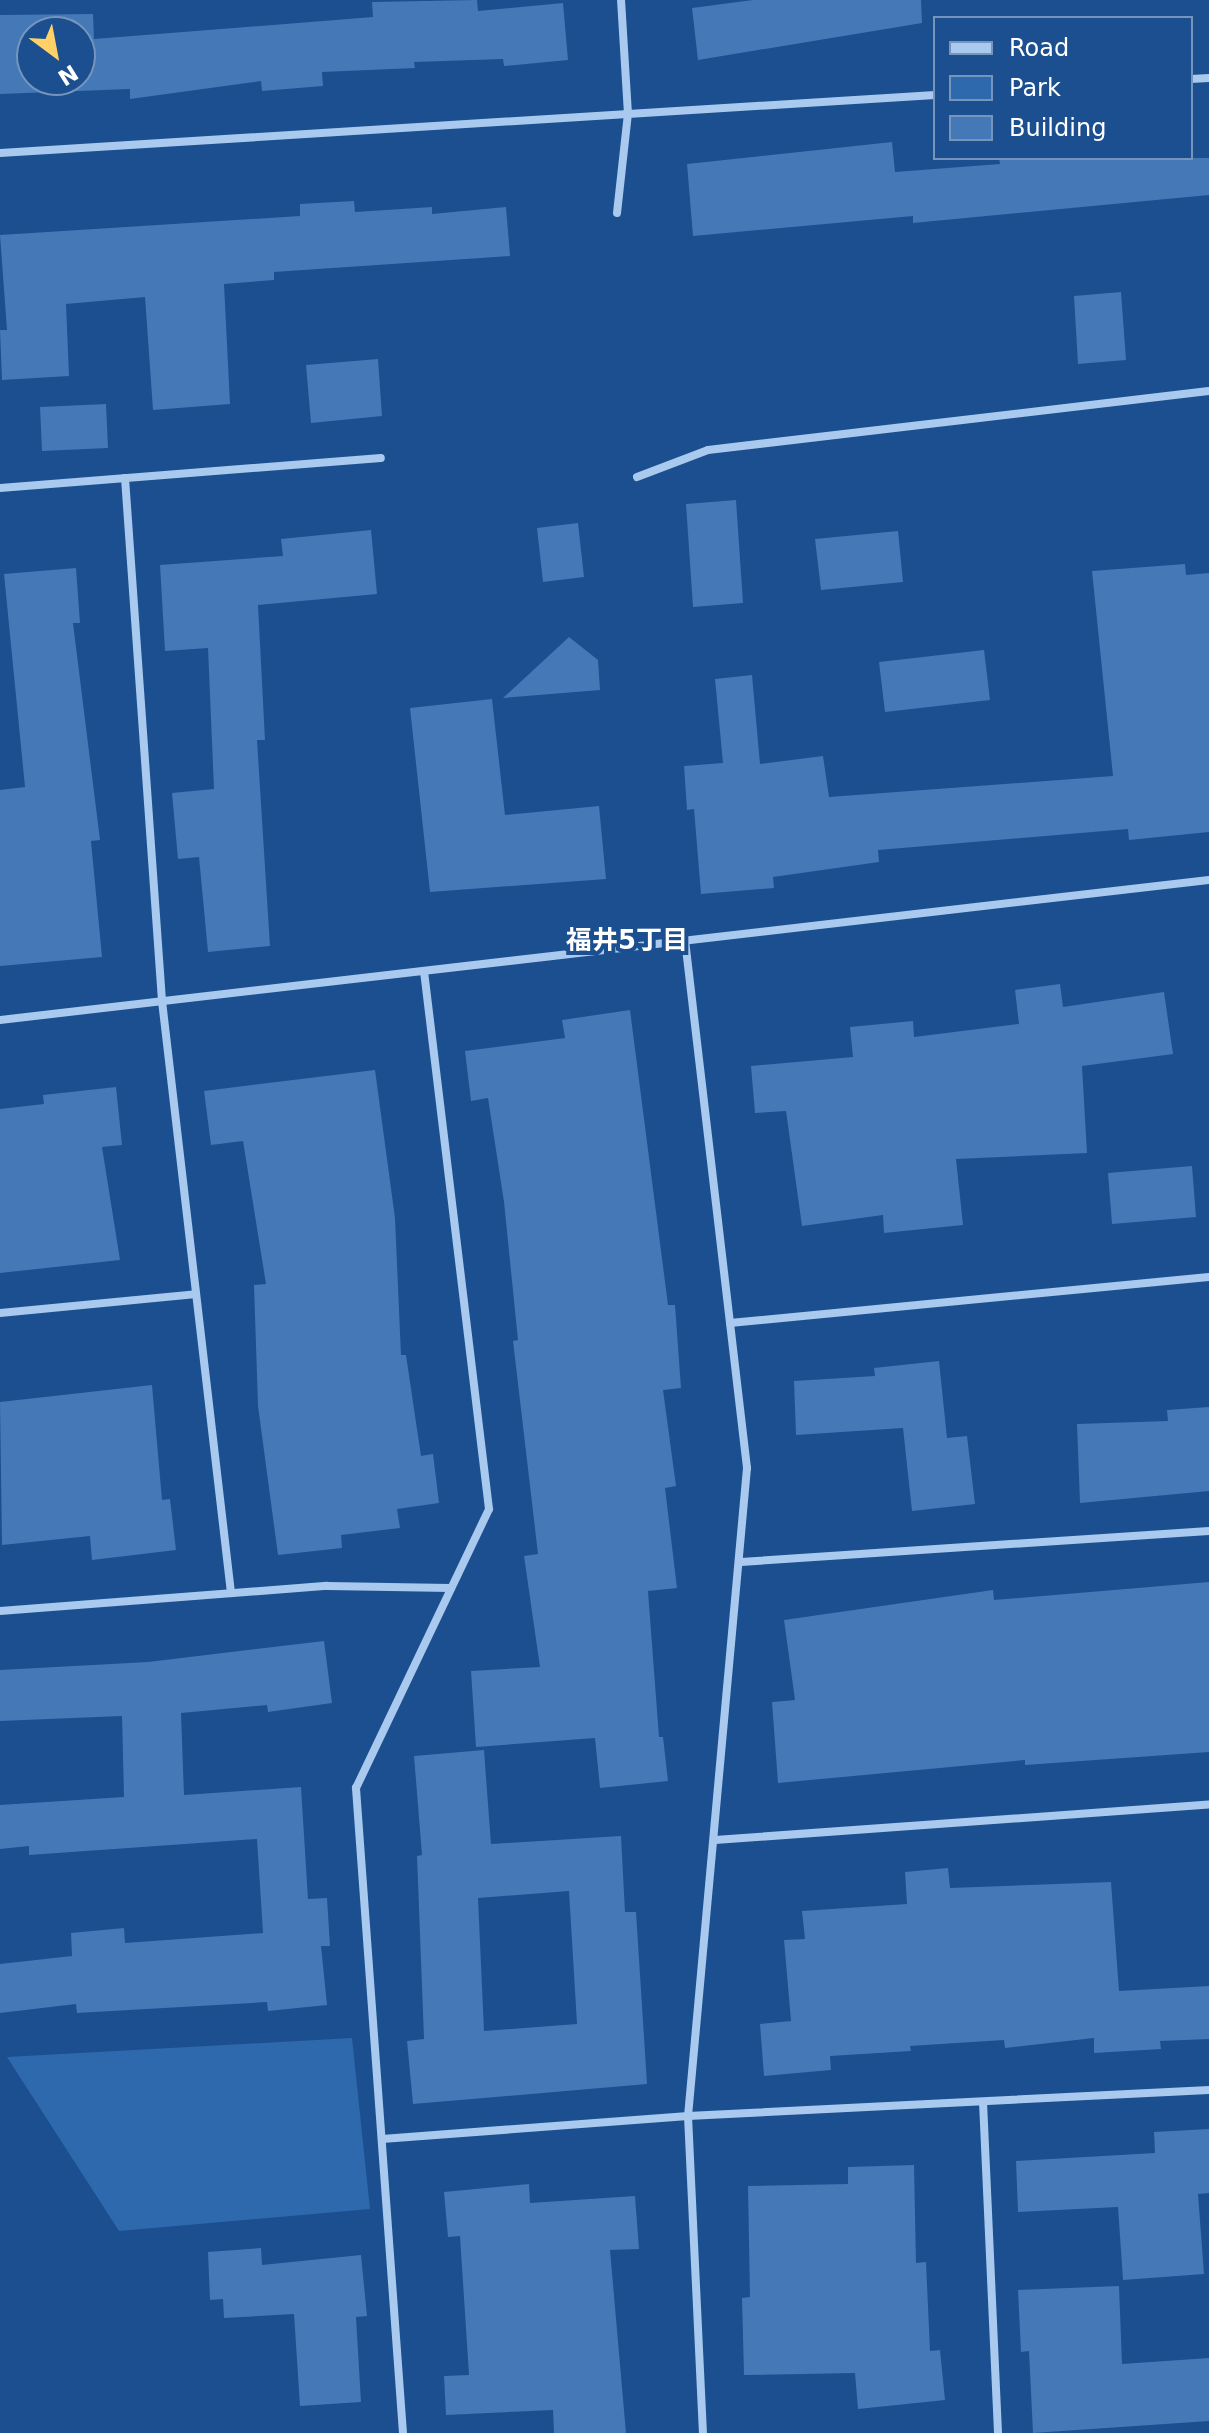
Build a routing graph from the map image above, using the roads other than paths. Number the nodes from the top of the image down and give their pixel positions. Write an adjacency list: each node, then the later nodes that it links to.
1 (621, 0): 3 (street)
2 (933, 95): 3 (street)
3 (628, 114): 4 (street); 5 (street)
4 (0, 153)
5 (617, 213)
6 (1209, 391): 8 (street)
7 (381, 458): 9 (street)
8 (637, 477)
9 (125, 478): 10 (street); 14 (street)
10 (0, 488)
11 (1209, 880): 12 (street)
12 (685, 940): 13 (street); 19 (street)
13 (424, 971): 14 (street); 22 (street)
14 (162, 1001): 15 (street); 17 (street)
15 (0, 1020)
16 (1209, 1277): 19 (street)
17 (196, 1294): 18 (street); 23 (street)
18 (0, 1313)
19 (730, 1323): 21 (street)
20 (1209, 1531): 21 (street)
21 (741, 1562): 26 (street)
22 (451, 1588): 23 (street); 30 (street)
23 (231, 1593): 24 (street)
24 (0, 1611)
25 (1209, 1805): 26 (street)
26 (715, 1840): 29 (street)
27 (1209, 2090): 28 (street)
28 (983, 2102): 29 (street); 33 (street)
29 (688, 2116): 30 (street); 32 (street)
30 (382, 2139): 31 (street)
31 (403, 2433)
32 (703, 2433)
33 (998, 2433)

